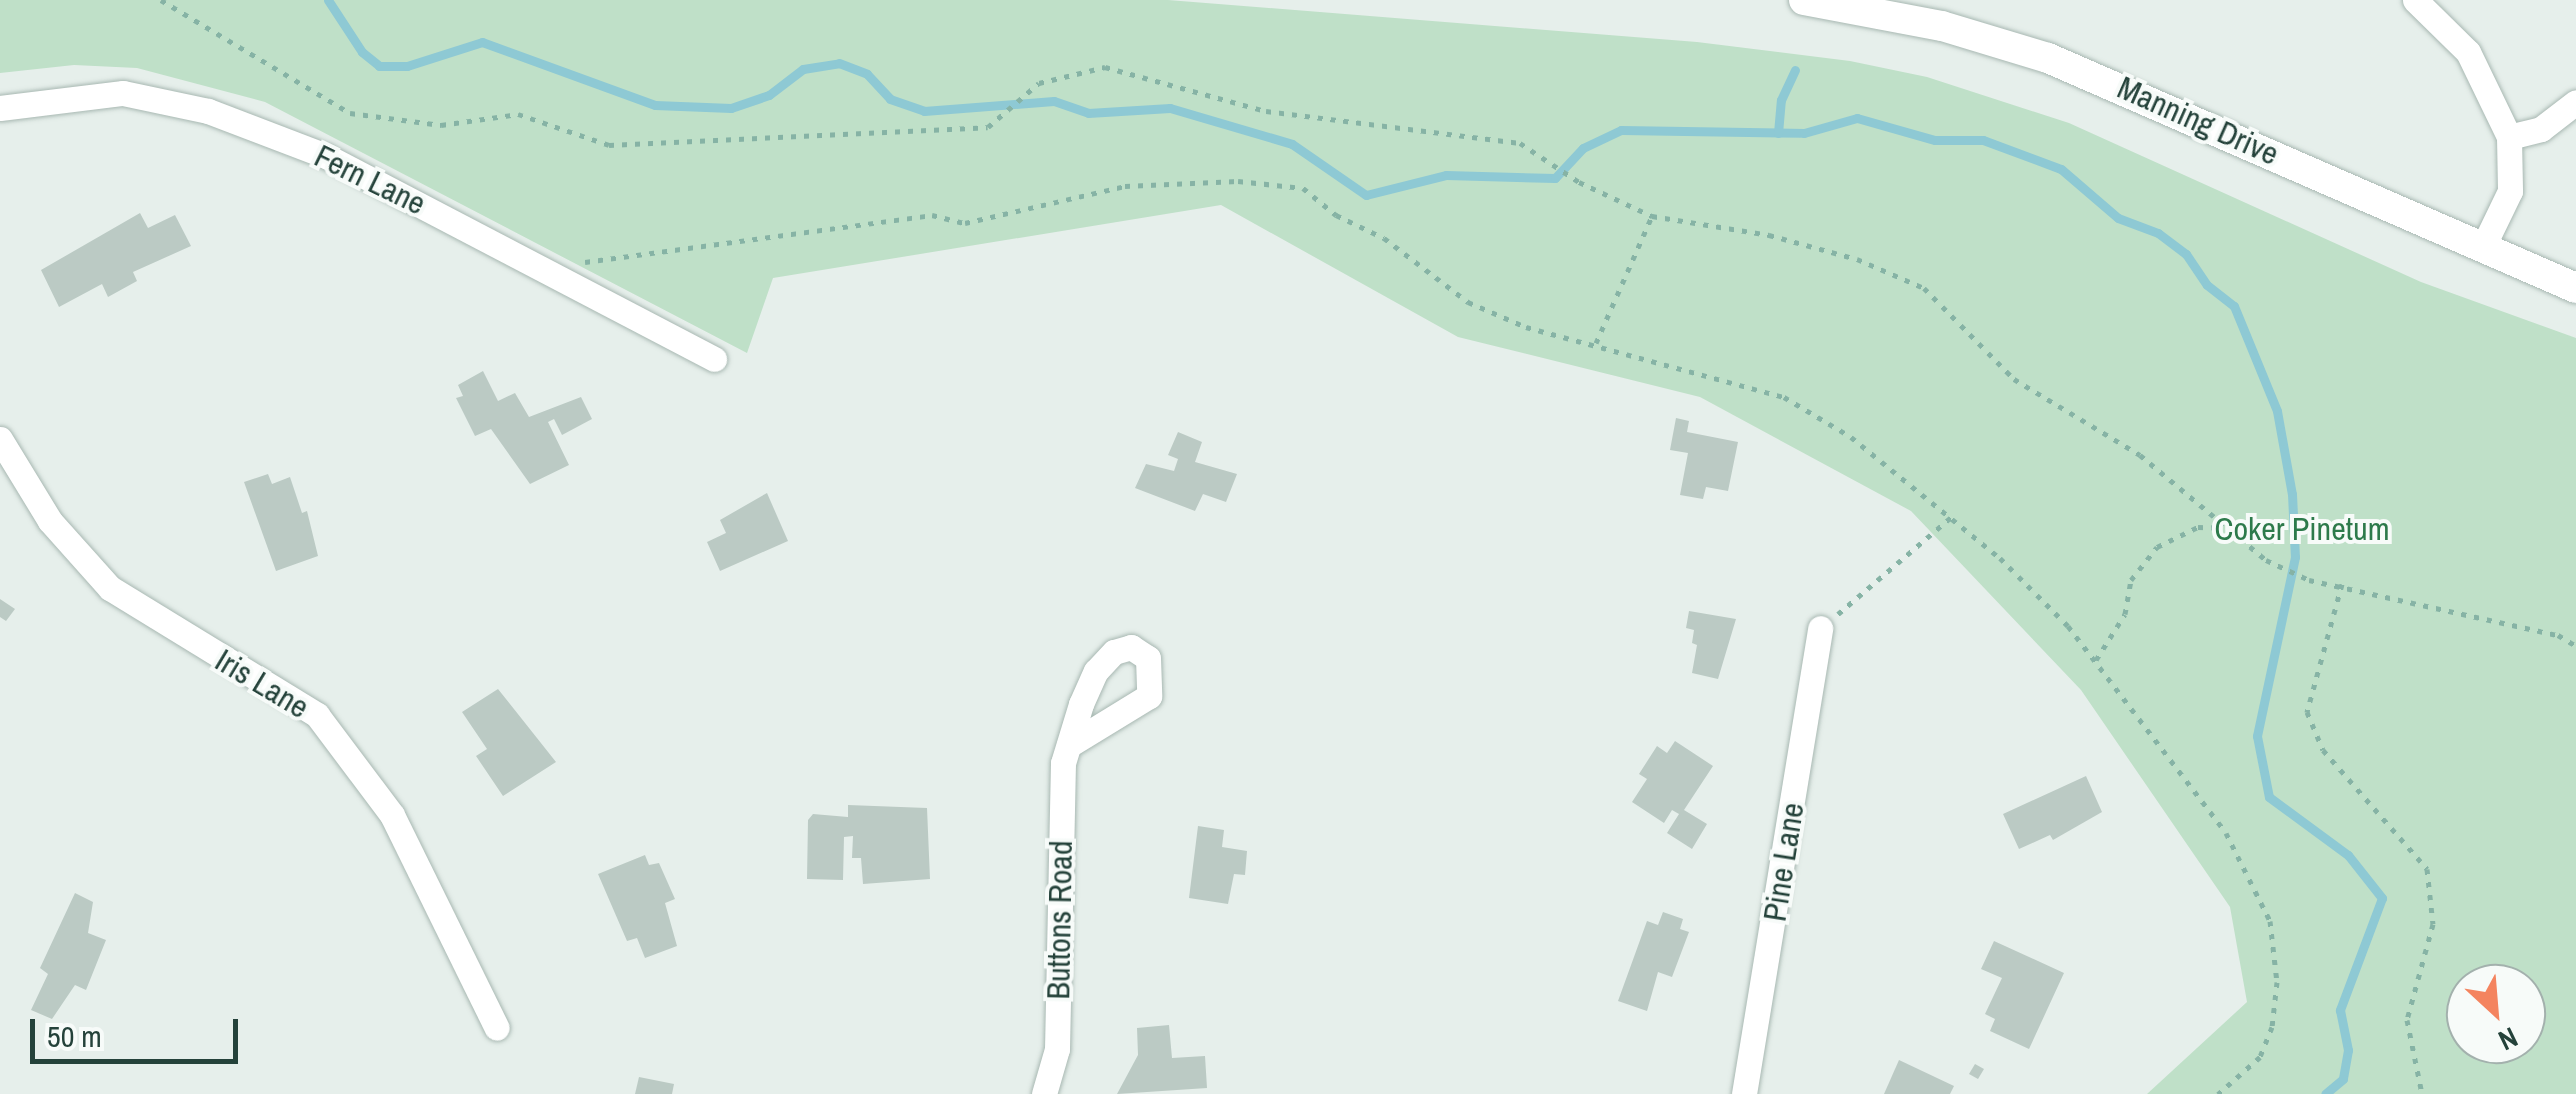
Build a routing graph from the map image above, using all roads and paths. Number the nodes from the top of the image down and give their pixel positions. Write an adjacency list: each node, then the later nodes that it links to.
1 (161, 0): 7 (path)
2 (1804, 0): 8 (street, Manning Drive)
3 (2415, 0): 6 (street)
4 (2576, 102): 6 (street)
5 (0, 108): 9 (street, Fern Lane)
6 (2508, 136): 8 (street)
7 (1652, 216): 11 (path); 15 (path)
8 (2482, 249): 10 (street, Manning Drive)
9 (542, 266): 11 (path); 12 (street, Fern Lane)
10 (2576, 288)
11 (1596, 343): 14 (path)
12 (714, 359)
13 (0, 439): 21 (street, Iris Lane)
14 (1951, 518): 17 (path); 19 (path)
15 (2226, 528): 16 (path); 19 (path)
16 (2342, 584): 18 (path); 25 (path)
17 (1820, 628): 23 (street, Pine Lane)
18 (2576, 646)
19 (2096, 660): 24 (path)
20 (1069, 745): 22 (street, Buttons Road)
21 (497, 1028)
22 (1044, 1094)
23 (1744, 1094)
24 (2218, 1094)
25 (2422, 1094)

